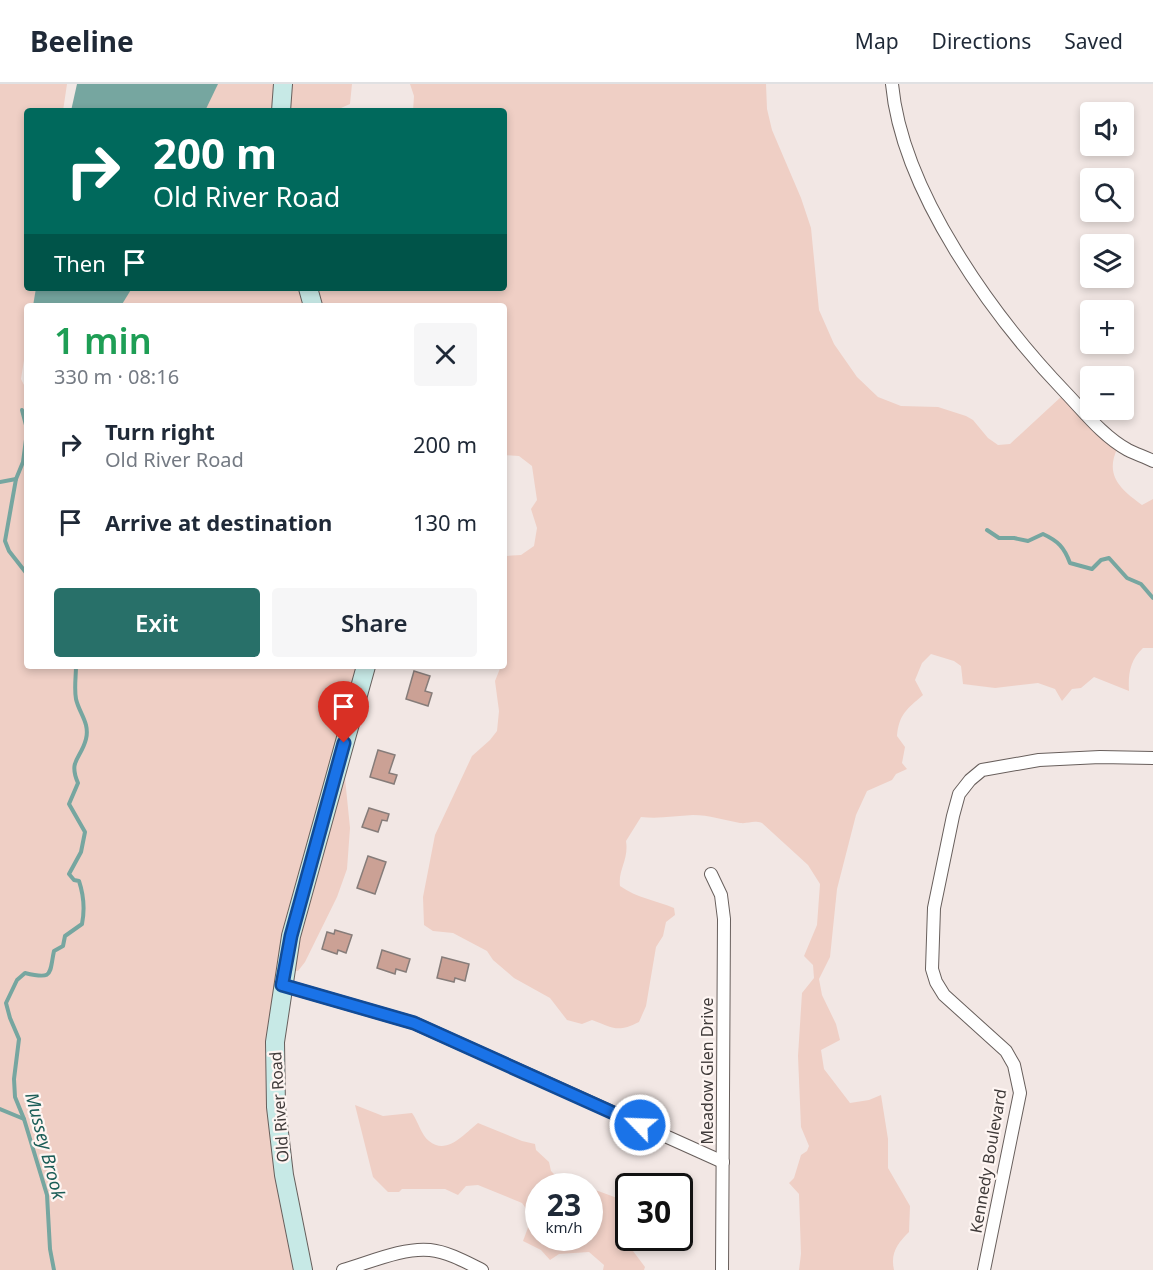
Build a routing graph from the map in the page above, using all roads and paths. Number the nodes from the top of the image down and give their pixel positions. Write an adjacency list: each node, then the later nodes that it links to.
1 (283, 84): 3 (main road)
2 (891, 84): 4 (street)
3 (281, 108)
4 (1153, 461)
5 (365, 669): 8 (main road, Old River Road)
6 (1153, 758): 14 (street, Kennedy Boulevard)
7 (711, 874): 9 (street, Meadow Glen Drive)
8 (282, 985): 9 (street); 10 (main road, Old River Road)
9 (723, 1162): 13 (street, Meadow Glen Drive)
10 (303, 1270)
11 (343, 1270): 12 (street)
12 (482, 1270)
13 (722, 1270)
14 (984, 1270)

